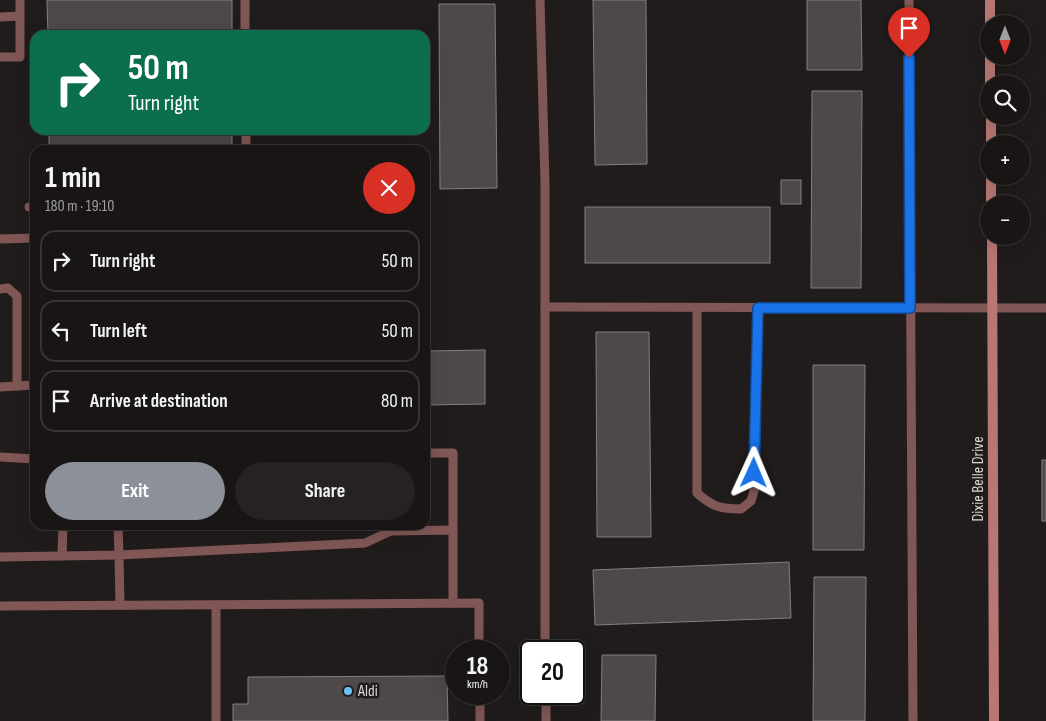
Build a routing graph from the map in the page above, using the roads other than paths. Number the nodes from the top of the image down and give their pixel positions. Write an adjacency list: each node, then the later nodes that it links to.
1 (20, 0): 7 (lane)
2 (245, 0): 9 (lane)
3 (540, 0): 15 (lane)
4 (908, 0): 18 (lane)
5 (990, 0): 6 (street)
6 (990, 15)
7 (20, 16): 8 (lane); 10 (lane)
8 (0, 17)
9 (245, 30)
10 (0, 57)
11 (30, 238): 12 (lane)
12 (0, 239)
13 (992, 245): 19 (street, Dixie Belle Drive)
14 (0, 288): 23 (lane)
15 (545, 307): 16 (lane); 40 (lane)
16 (697, 308): 17 (lane); 17 (lane)
17 (758, 308): 18 (lane)
18 (910, 308): 19 (lane); 46 (lane)
19 (992, 308): 20 (lane); 47 (street, Dixie Belle Drive)
20 (1046, 308)
21 (30, 385): 23 (lane)
22 (0, 386): 23 (lane)
23 (18, 386)
24 (430, 453): 31 (lane)
25 (0, 457): 26 (lane)
26 (30, 459)
27 (430, 529): 31 (lane)
28 (63, 530): 33 (lane)
29 (118, 530): 32 (lane)
30 (388, 530): 32 (lane)
31 (453, 530): 35 (lane)
32 (118, 555): 33 (lane); 38 (lane)
33 (62, 556): 34 (lane)
34 (0, 557)
35 (453, 603): 36 (lane); 39 (lane)
36 (216, 605): 38 (lane); 43 (lane)
37 (0, 606): 38 (lane)
38 (120, 606)
39 (480, 640)
40 (546, 640)
41 (480, 705): 44 (lane)
42 (546, 705): 45 (lane)
43 (216, 721)
44 (480, 721)
45 (546, 721)
46 (913, 721)
47 (994, 721)

